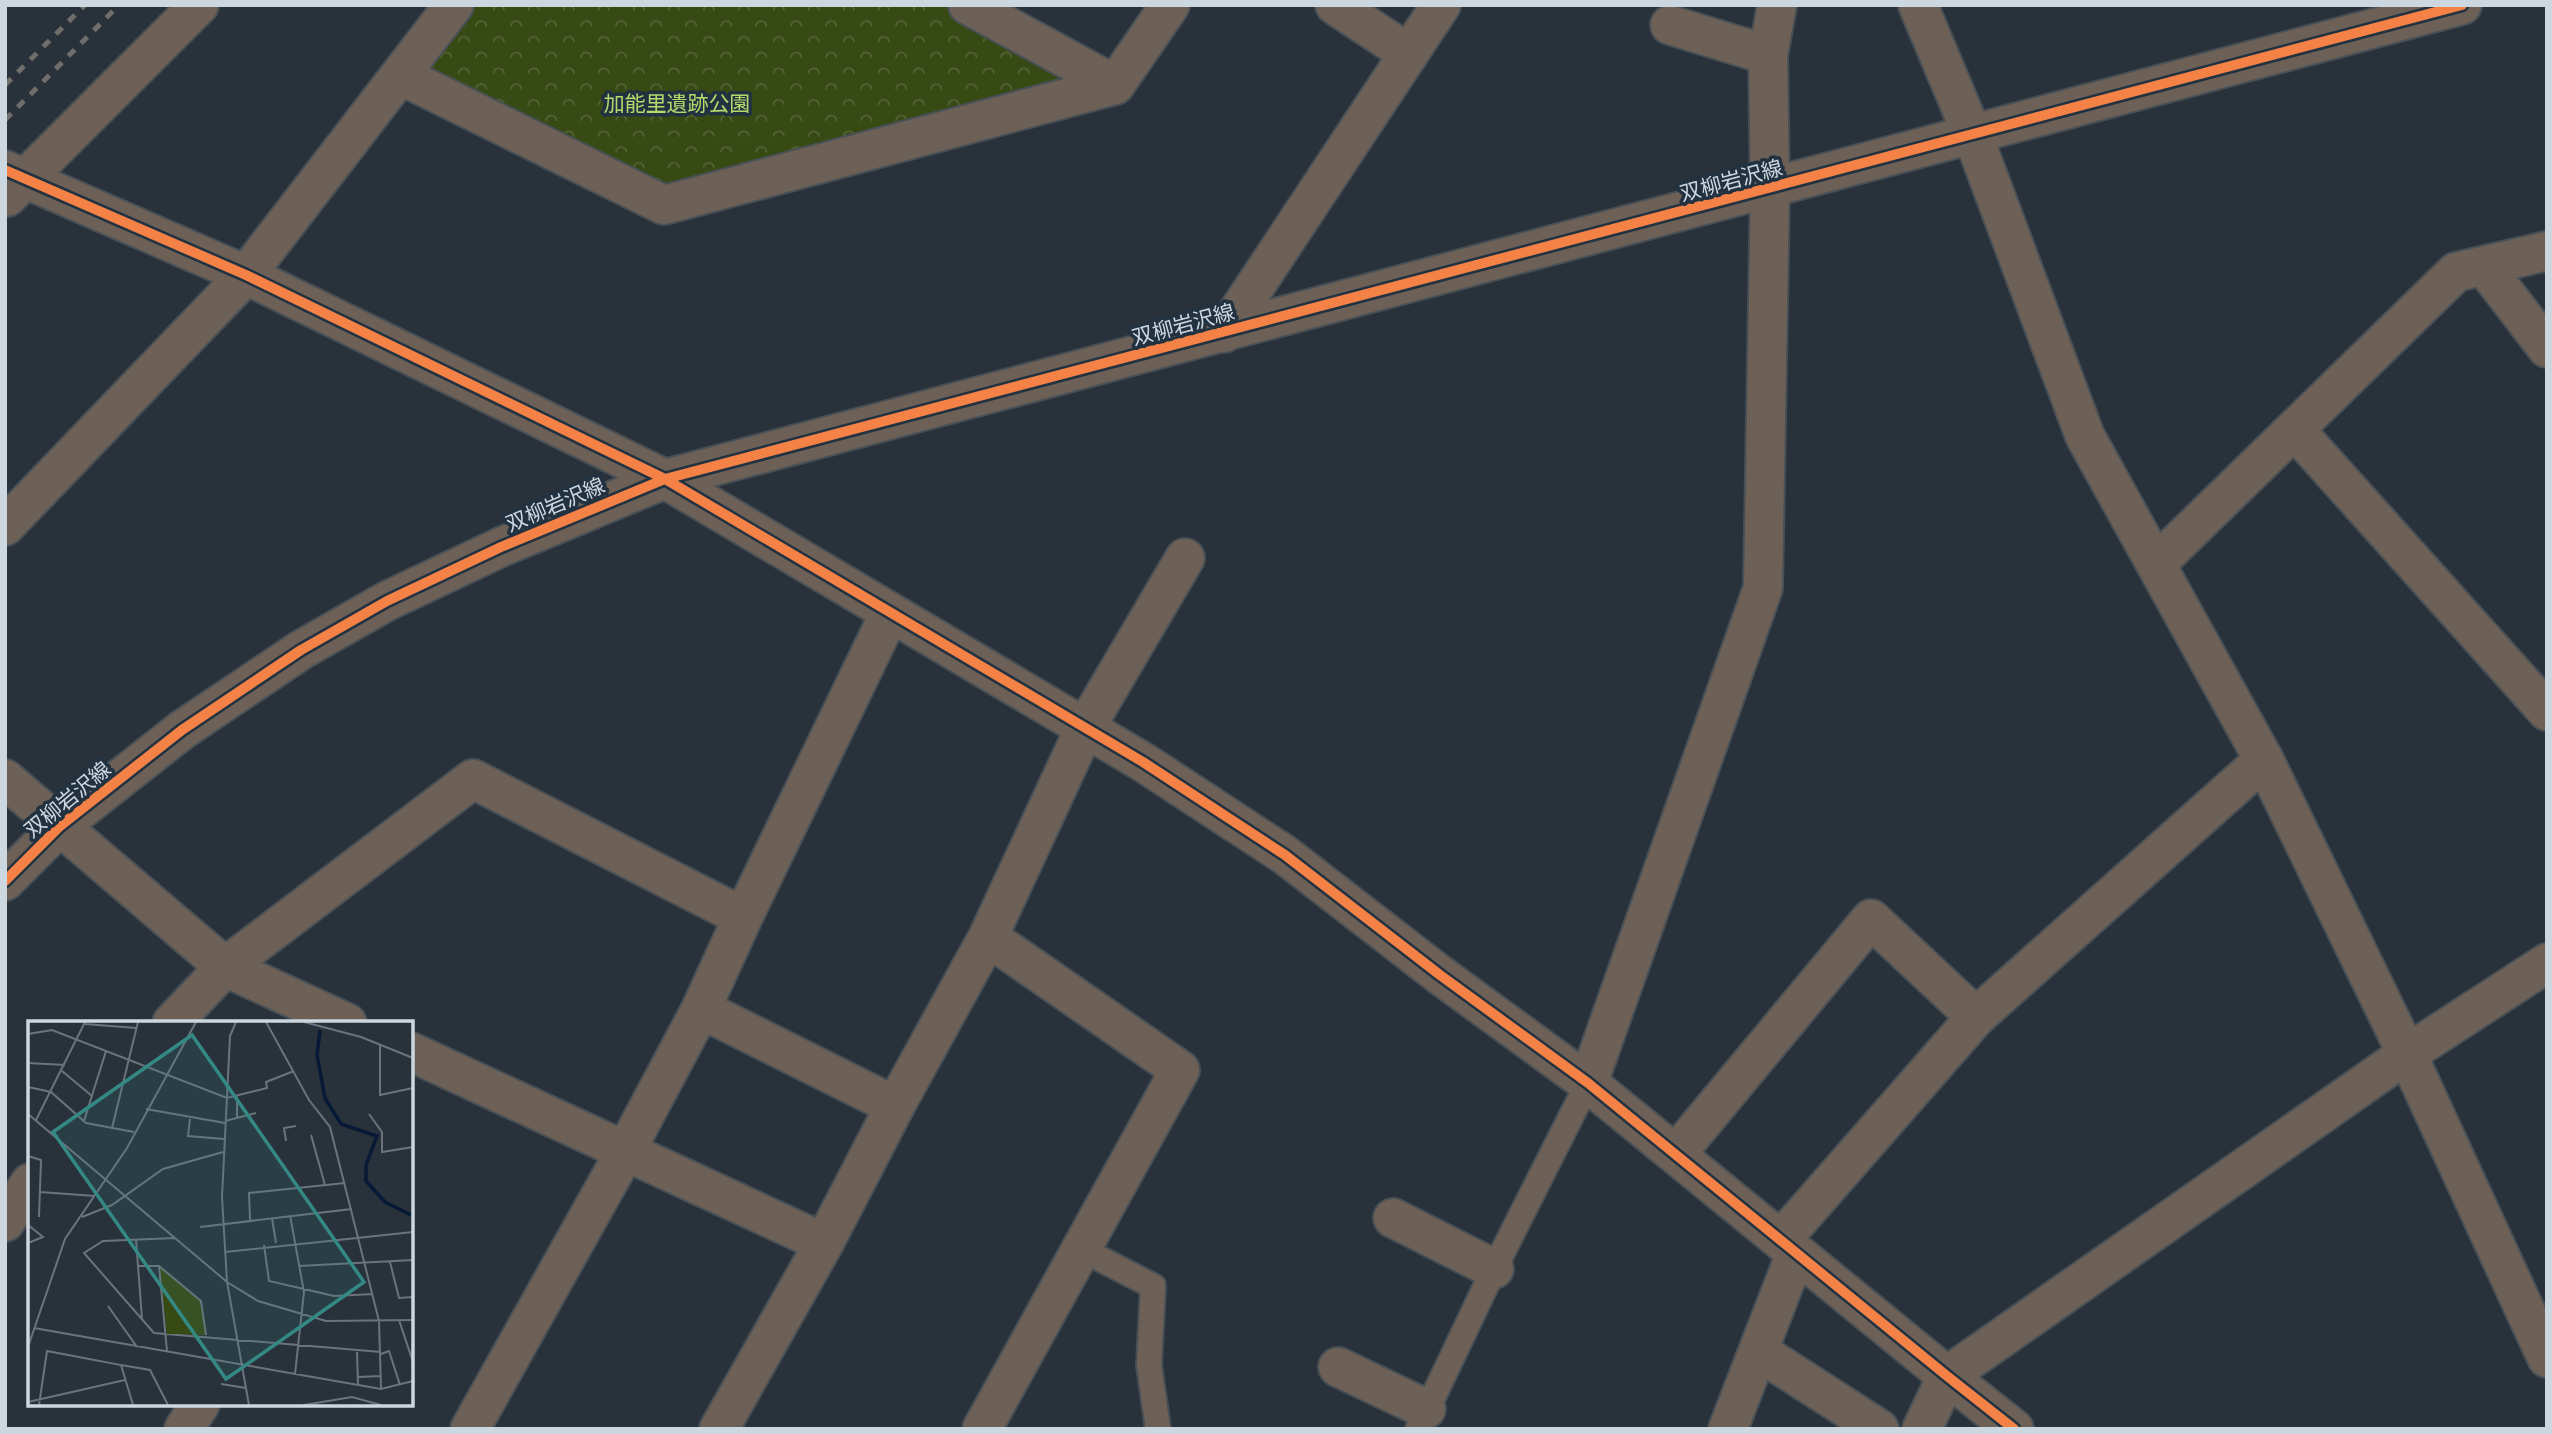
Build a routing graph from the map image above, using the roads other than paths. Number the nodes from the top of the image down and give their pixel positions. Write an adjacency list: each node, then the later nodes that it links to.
1 (199, 5): 16 (street)
2 (454, 5): 13 (street)
3 (968, 5): 14 (street)
4 (1170, 5): 14 (street)
5 (1335, 5): 11 (street)
6 (1441, 5): 11 (street)
7 (1777, 5): 12 (street)
8 (1918, 5): 15 (street)
9 (2462, 5): 15 (street, 双柳岩沢線)
10 (1670, 25): 12 (street)
11 (1409, 54): 21 (street)
12 (1768, 55): 17 (street)
13 (401, 75): 14 (street); 20 (street)
14 (1115, 85)
15 (1973, 136): 17 (street, 双柳岩沢線); 27 (street)
16 (12, 183): 20 (street)
17 (1770, 189): 21 (street, 双柳岩沢線); 45 (street)
18 (2547, 251): 19 (street)
19 (2484, 266): 22 (street); 23 (street)
20 (246, 275): 24 (street); 25 (street)
21 (1224, 333): 24 (street, 双柳岩沢線)
22 (2547, 348)
23 (2295, 430): 27 (street); 29 (street)
24 (666, 479): 28 (street); 33 (street, 双柳岩沢線)
25 (5, 526)
26 (1185, 558): 30 (street)
27 (2157, 564): 31 (street)
28 (890, 613): 30 (street); 35 (street)
29 (2547, 711)
30 (1085, 728): 36 (street); 45 (street)
31 (2264, 760): 40 (street); 43 (street)
32 (5, 779): 33 (street)
33 (60, 825): 34 (street, 双柳岩沢線); 38 (street)
34 (5, 881)
35 (743, 917): 38 (street); 39 (street)
36 (988, 937): 46 (street); 54 (street)
37 (2547, 963): 43 (street)
38 (225, 967): 41 (street); 42 (street)
39 (701, 1009): 46 (street); 47 (street)
40 (1976, 1017): 48 (street); 53 (street)
41 (174, 1021)
42 (343, 1021)
43 (2407, 1054): 57 (street); 59 (street)
44 (416, 1063): 47 (street)
45 (1588, 1083): 48 (street); 55 (lane)
46 (895, 1106): 52 (street)
47 (625, 1152): 52 (street); 63 (street)
48 (1675, 1154): 53 (street)
49 (28, 1186): 51 (street)
50 (1393, 1218): 55 (street)
51 (5, 1222)
52 (824, 1243): 64 (street)
53 (1789, 1247): 56 (street); 59 (street)
54 (1081, 1249): 65 (street); 66 (lane)
55 (1494, 1269): 61 (lane)
56 (1758, 1350): 67 (street); 68 (street)
57 (2547, 1358)
58 (1338, 1367): 61 (street)
59 (1947, 1376): 69 (street); 70 (street)
60 (199, 1406): 62 (street)
61 (1422, 1419)
62 (184, 1429)
63 (470, 1429)
64 (719, 1429)
65 (982, 1429)
66 (1158, 1429)
67 (1728, 1429)
68 (1879, 1429)
69 (1922, 1429)
70 (2014, 1429)

